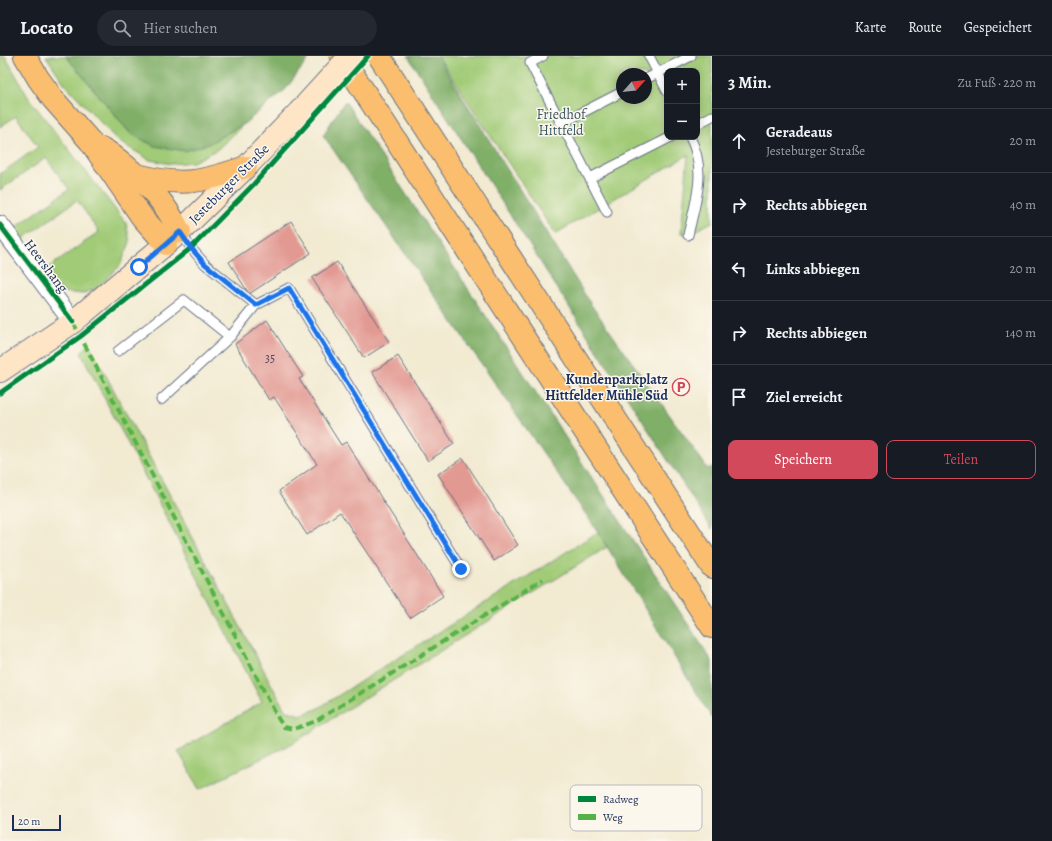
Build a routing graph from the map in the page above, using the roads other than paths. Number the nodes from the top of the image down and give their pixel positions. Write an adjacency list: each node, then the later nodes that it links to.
1 (25, 56): 17 (highway)
2 (341, 56): 33 (highway)
3 (350, 56): 18 (main road, Jesteburger Straße, bridge)
4 (379, 56): 31 (highway)
5 (543, 56): 14 (lane)
6 (649, 56): 8 (lane)
7 (691, 56): 8 (lane)
8 (658, 73): 9 (lane); 10 (lane)
9 (652, 76)
10 (664, 85)
11 (616, 95): 14 (lane)
12 (712, 116): 13 (lane)
13 (700, 122)
14 (562, 123): 20 (lane)
15 (665, 140): 20 (lane)
16 (691, 140): 23 (lane)
17 (90, 141): 19 (highway); 24 (highway)
18 (246, 168): 19 (highway); 24 (main road, Jesteburger Straße)
19 (137, 175): 24 (highway)
20 (590, 178): 21 (lane)
21 (607, 212)
22 (0, 225): 26 (street, Heershang)
23 (688, 235)
24 (173, 238): 25 (lane); 26 (main road, Jesteburger Straße)
25 (256, 305): 27 (lane); 32 (lane)
26 (73, 322): 29 (main road, Jesteburger Straße)
27 (230, 337): 28 (lane); 30 (lane)
28 (118, 351)
29 (0, 371)
30 (161, 400)
31 (712, 567)
32 (461, 569)
33 (712, 627)

